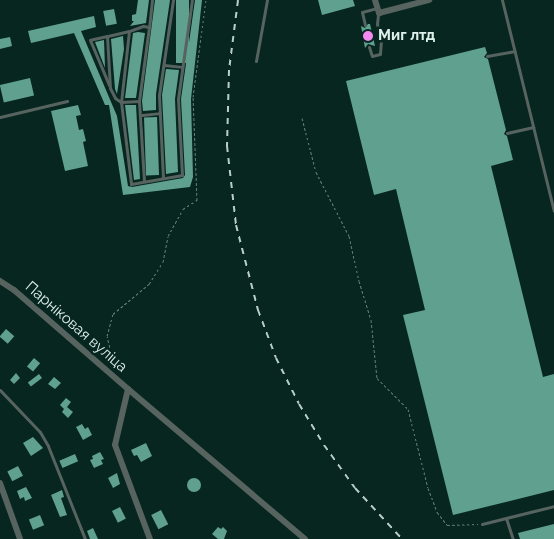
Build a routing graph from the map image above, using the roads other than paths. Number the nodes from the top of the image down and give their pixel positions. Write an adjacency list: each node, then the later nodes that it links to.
1 (152, 0): 10 (lane)
2 (173, 0): 17 (lane)
3 (192, 0): 18 (lane)
4 (267, 0): 16 (lane)
5 (375, 0): 8 (street)
6 (429, 0): 8 (street)
7 (502, 0): 14 (lane)
8 (378, 11): 9 (lane); 13 (lane)
9 (365, 25)
10 (149, 27): 11 (lane); 21 (lane)
11 (129, 31): 12 (lane); 22 (lane)
12 (107, 36): 19 (lane); 19 (lane)
13 (369, 47)
14 (515, 51): 15 (lane); 26 (lane)
15 (488, 56)
16 (256, 61)
17 (164, 65): 18 (lane); 23 (lane)
18 (182, 67): 28 (lane)
19 (110, 88): 22 (lane)
20 (67, 101): 25 (lane)
21 (139, 101): 22 (lane); 24 (lane)
22 (121, 102): 29 (lane)
23 (160, 113): 24 (lane); 28 (lane)
24 (142, 114): 29 (lane)
25 (0, 117)
26 (533, 127): 27 (lane); 30 (lane)
27 (506, 133)
28 (163, 178): 29 (lane)
29 (144, 181)
30 (554, 211)
31 (0, 281): 32 (street, Парніковая вуліца)
32 (128, 389): 40 (street, Парніковая вуліца); 41 (street)
33 (0, 390): 39 (lane)
34 (0, 483): 38 (street)
35 (554, 506): 36 (lane)
36 (506, 518): 37 (lane); 42 (lane)
37 (482, 524)
38 (20, 539)
39 (85, 539)
40 (150, 539)
41 (305, 539)
42 (513, 539)

